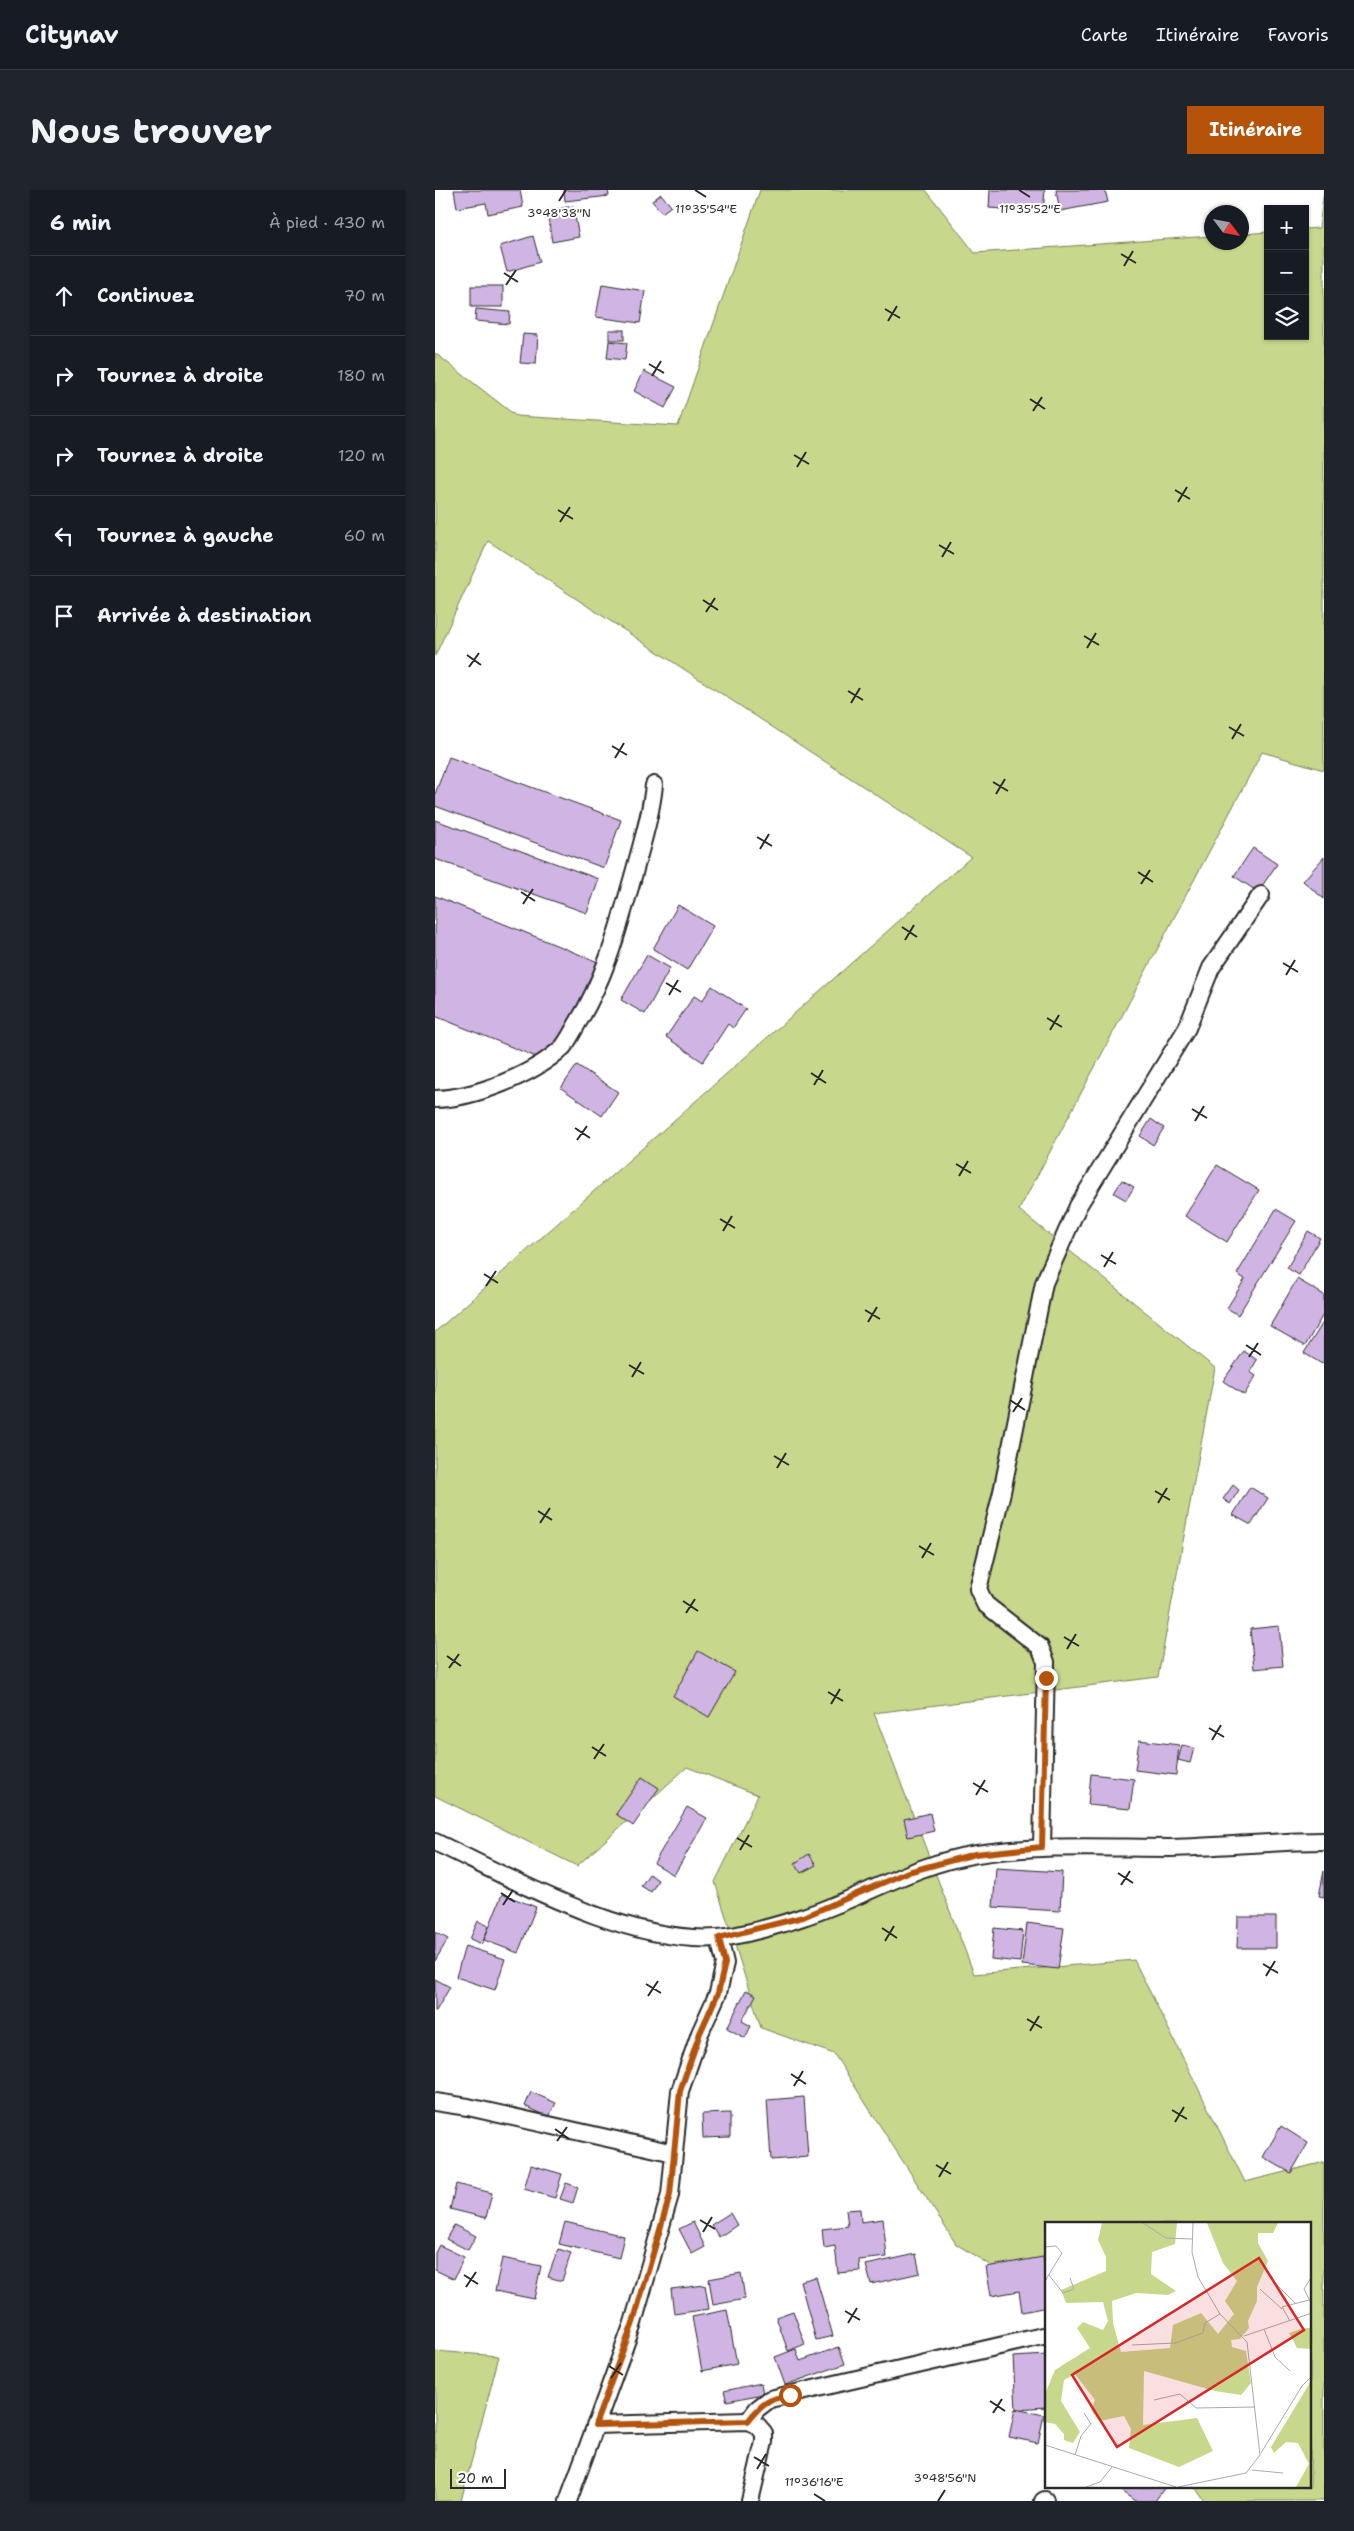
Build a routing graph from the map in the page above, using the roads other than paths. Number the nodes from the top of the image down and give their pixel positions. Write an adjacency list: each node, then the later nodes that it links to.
1 (654, 785): 3 (street)
2 (1261, 895): 6 (street)
3 (435, 1099)
4 (1324, 1841): 6 (street)
5 (435, 1842): 7 (street)
6 (1042, 1847): 7 (street)
7 (719, 1938): 9 (street)
8 (435, 2102): 9 (street)
9 (674, 2153): 12 (street)
10 (1043, 2336): 11 (street)
11 (748, 2421): 12 (street); 14 (street)
12 (595, 2425): 13 (street)
13 (568, 2501)
14 (750, 2501)

